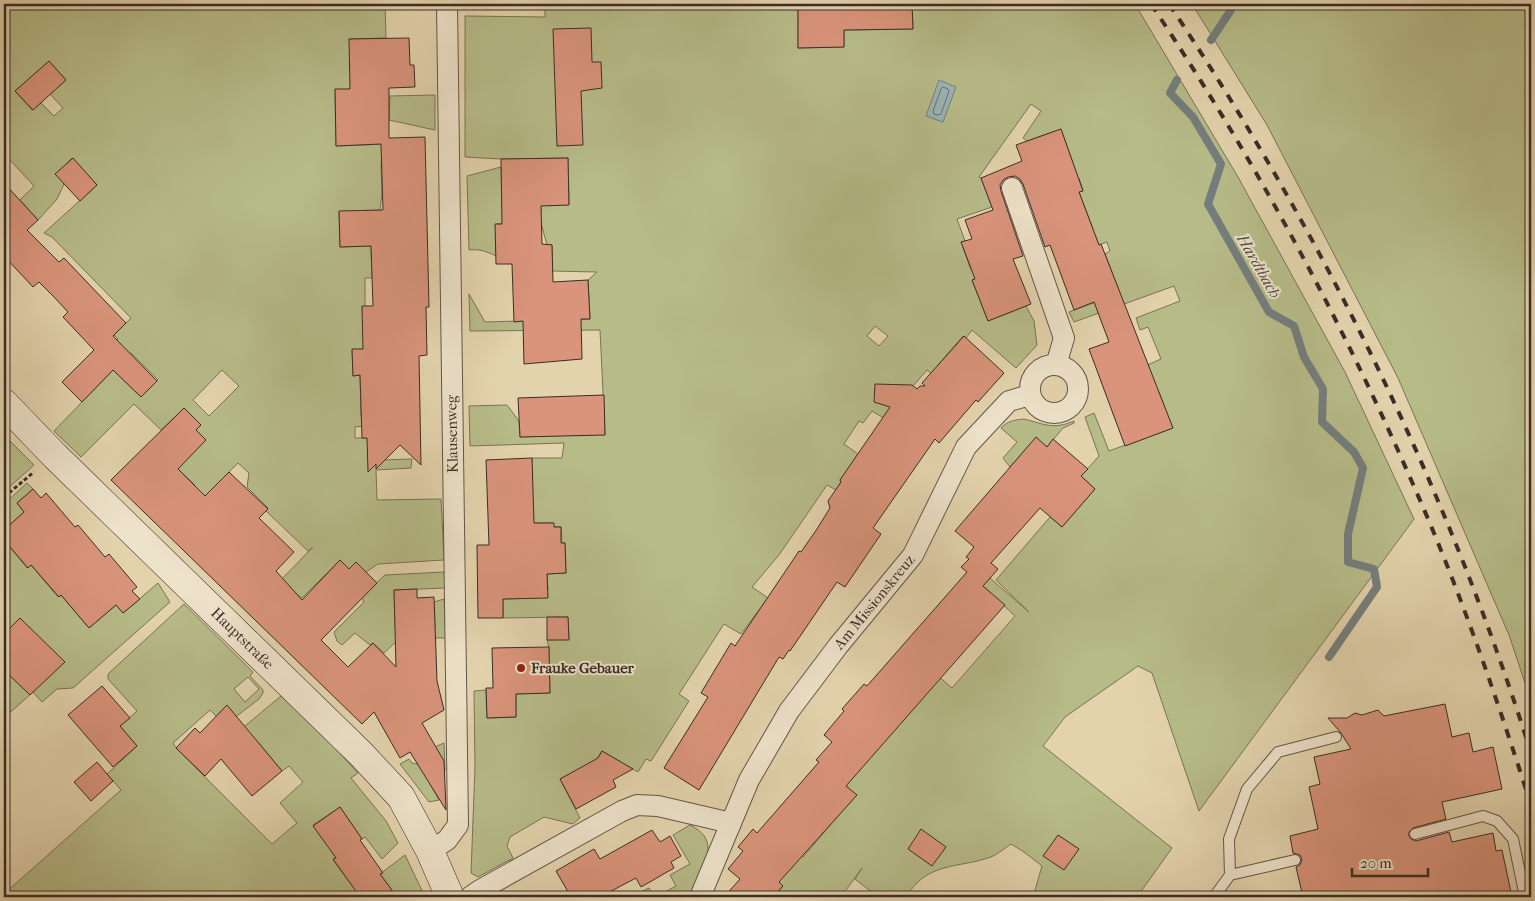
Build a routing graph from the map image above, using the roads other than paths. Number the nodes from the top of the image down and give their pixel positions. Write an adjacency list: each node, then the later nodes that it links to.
1 (447, 4): 9 (street, Klausenweg)
2 (1012, 188): 3 (street)
3 (1056, 365): 4 (street); 4 (street)
4 (1030, 395): 7 (street, Am Missionskreuz)
5 (4, 403): 9 (main road, Hauptstraße)
6 (1336, 737): 11 (lane)
7 (731, 823): 12 (street); 15 (street, Am Missionskreuz)
8 (1415, 834): 17 (lane)
9 (430, 851): 13 (main road, Hauptstraße)
10 (1295, 860): 11 (lane)
11 (1230, 875): 16 (lane)
12 (475, 893): 14 (street)
13 (450, 897)
14 (500, 897)
15 (700, 897)
16 (1214, 897)
17 (1525, 897)

